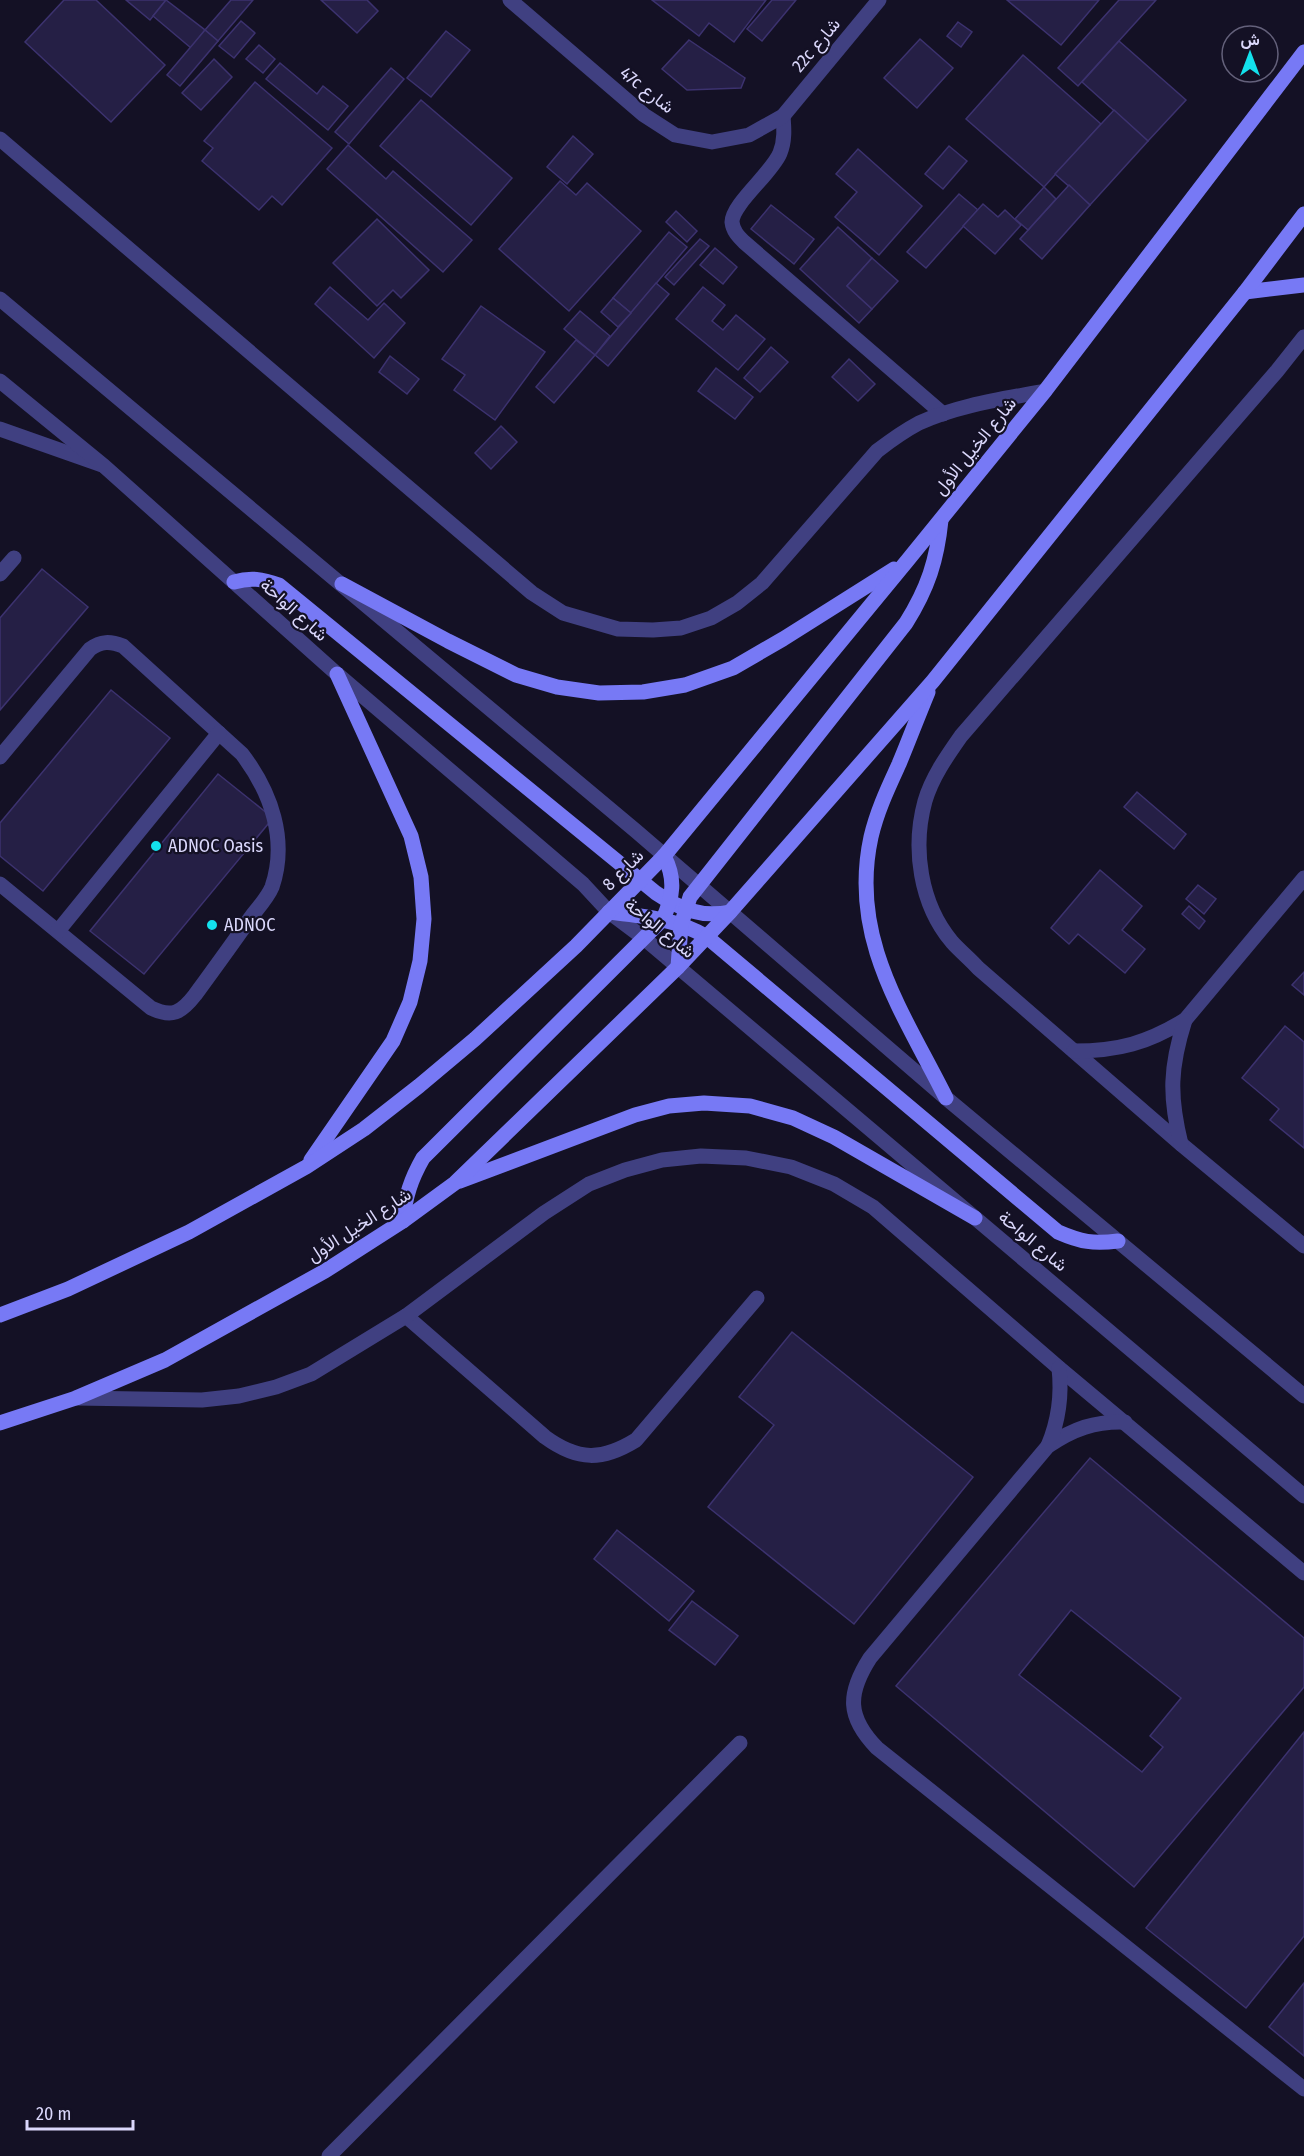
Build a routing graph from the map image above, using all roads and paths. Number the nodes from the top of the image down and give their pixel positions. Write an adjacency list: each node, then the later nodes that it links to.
1 (510, 0): 3 (street, 47c شارع)
2 (879, 0): 5 (street, 22c شارع)
3 (528, 6): 5 (street, 47c شارع)
4 (1304, 52): 13 (main road, شارع الخيل الأول)
5 (783, 116): 14 (street)
6 (0, 139): 14 (street)
7 (1304, 214): 9 (main road)
8 (1304, 285): 9 (main road)
9 (1245, 292): 24 (main road)
10 (0, 299): 22 (street)
11 (1304, 337): 42 (street)
12 (0, 381): 16 (street, شارع الواحة)
13 (1045, 391): 14 (street); 17 (main road, شارع الخيل الأول)
14 (943, 414)
15 (0, 429): 16 (street)
16 (104, 466): 21 (street, شارع الواحة)
17 (941, 519): 19 (main road, شارع الخيل الأول); 31 (main road)
18 (14, 558): 20 (street)
19 (907, 561): 22 (main road); 27 (main road, شارع الخيل الأول)
20 (0, 574)
21 (234, 582): 23 (street, شارع الواحة); 29 (main road)
22 (342, 584): 27 (street)
23 (337, 674): 33 (street, شارع الواحة); 45 (main road)
24 (933, 681): 34 (main road); 43 (main road)
25 (219, 733): 26 (street); 37 (street); 37 (street)
26 (0, 757)
27 (664, 856): 29 (main road, شارع 8); 31 (street); 32 (main road)
28 (1304, 878): 41 (street)
29 (640, 880): 32 (main road); 33 (main road, شارع 8)
30 (0, 884): 37 (street)
31 (699, 885): 32 (main road); 34 (street)
32 (677, 907): 34 (main road); 35 (main road); 36 (main road)
33 (609, 912): 35 (main road); 39 (street, شارع الواحة); 45 (main road)
34 (730, 912): 38 (main road); 43 (street)
35 (663, 920): 36 (main road); 39 (main road)
36 (681, 925): 38 (main road); 40 (main road)
37 (58, 931)
38 (707, 937): 40 (main road); 49 (main road)
39 (645, 939): 40 (street, شارع الواحة); 48 (main road)
40 (678, 967): 46 (main road, شارع الخيل الأول); 47 (street, شارع الواحة)
41 (1185, 1020): 42 (street); 44 (street)
42 (1074, 1051): 44 (street)
43 (946, 1098): 49 (street)
44 (1181, 1144): 50 (street)
45 (306, 1167): 52 (main road)
46 (455, 1183): 47 (main road); 48 (main road, شارع الخيل الأول)
47 (975, 1218): 60 (street, شارع الواحة)
48 (403, 1221): 56 (main road, شارع الخيل الأول)
49 (1118, 1241): 55 (street)
50 (1304, 1246)
51 (757, 1298): 53 (street)
52 (0, 1315)
53 (406, 1316): 54 (street); 56 (street)
54 (1059, 1368): 57 (street); 59 (street)
55 (1304, 1396)
56 (76, 1398): 58 (main road, شارع الخيل الأول)
57 (1125, 1422): 59 (street); 61 (street)
58 (0, 1423)
59 (1048, 1446): 63 (street)
60 (1304, 1496)
61 (1304, 1573)
62 (740, 1743): 64 (street)
63 (1304, 2090)
64 (329, 2156)

